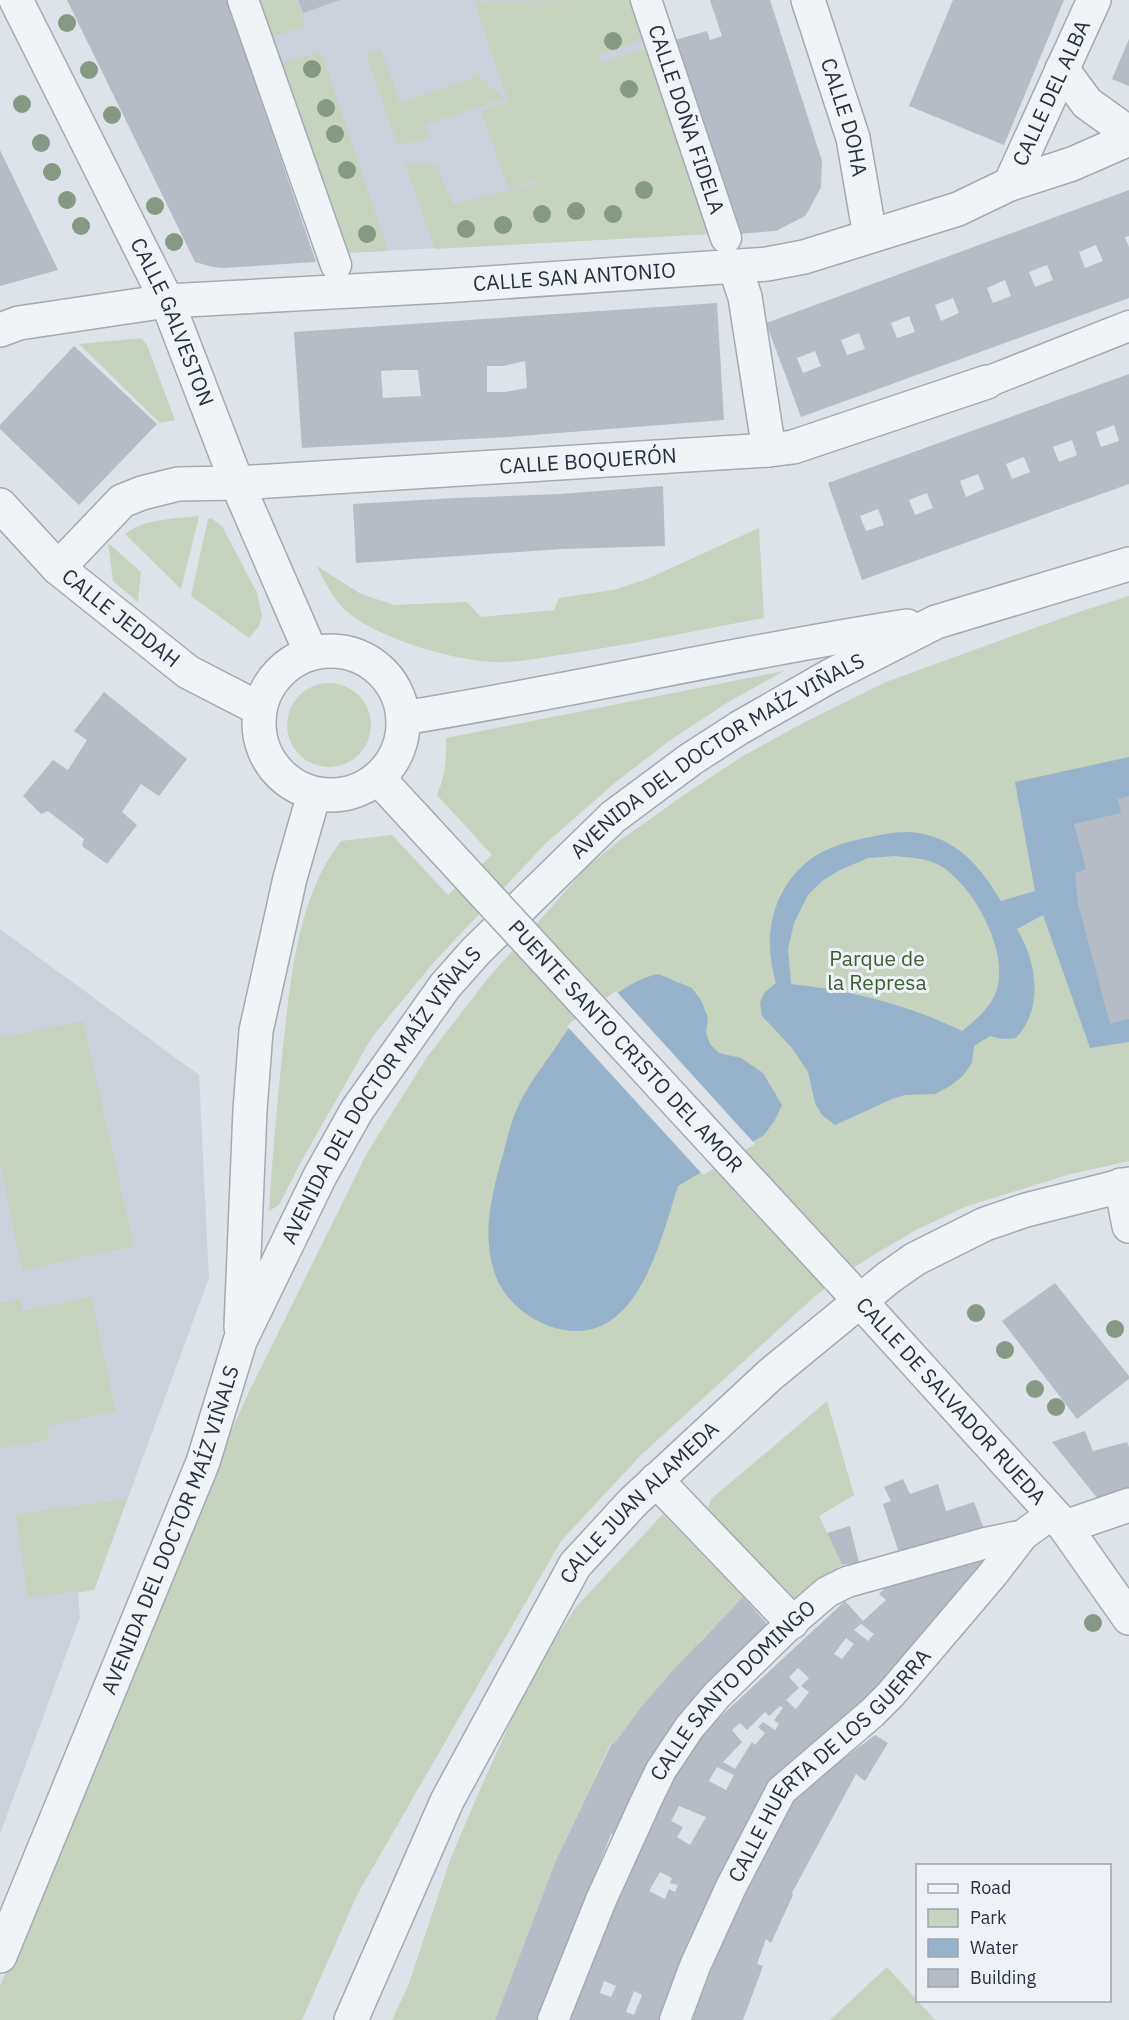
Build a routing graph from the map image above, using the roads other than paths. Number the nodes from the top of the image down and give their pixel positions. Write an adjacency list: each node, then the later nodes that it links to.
1 (16, 0): 13 (street, CALLE GALVESTON)
2 (243, 0): 12 (street)
3 (646, 0): 11 (street, CALLE DOÑA FIDELA)
4 (808, 0): 10 (street, CALLE DOHA)
5 (1094, 0): 6 (street, CALLE DEL ALBA)
6 (1062, 69): 7 (street); 9 (street, CALLE DEL ALBA)
7 (1129, 133)
8 (1129, 139): 9 (street, CALLE SAN ANTONIO)
9 (1010, 184): 10 (street, CALLE SAN ANTONIO)
10 (870, 236): 11 (street, CALLE SAN ANTONIO)
11 (730, 252): 13 (street, CALLE SAN ANTONIO); 17 (street, CALLE DOÑA FIDELA)
12 (336, 265)
13 (167, 301): 15 (street, CALLE SAN ANTONIO); 18 (street, CALLE GALVESTON)
14 (1129, 326): 16 (street, CALLE BOQUERÓN)
15 (0, 330)
16 (987, 382): 17 (street, CALLE BOQUERÓN)
17 (769, 450): 18 (street, CALLE BOQUERÓN)
18 (237, 483): 21 (street, CALLE BOQUERÓN); 23 (street, CALLE GALVESTON)
19 (0, 505): 21 (street, CALLE JEDDAH)
20 (1129, 564): 22 (street, AVENIDA DEL DOCTOR MAÍZ VIÑALS)
21 (58, 568): 24 (street, CALLE JEDDAH)
22 (936, 622): 25 (street); 32 (street, AVENIDA DEL DOCTOR MAÍZ VIÑALS)
23 (311, 653): 24 (street); 25 (street)
24 (260, 709): 27 (street)
25 (403, 718): 26 (street)
26 (378, 778): 27 (street); 30 (street, PUENTE SANTO CRISTO DEL AMOR, bridge)
27 (314, 794): 32 (street)
28 (1125, 1185): 29 (street); 31 (street, CALLE JUAN ALAMEDA)
29 (1129, 1226)
30 (837, 1276): 31 (street, CALLE DE SALVADOR RUEDA)
31 (860, 1301): 33 (street, CALLE JUAN ALAMEDA); 35 (street, CALLE DE SALVADOR RUEDA)
32 (240, 1341): 39 (street, AVENIDA DEL DOCTOR MAÍZ VIÑALS)
33 (656, 1480): 38 (street); 40 (street, CALLE JUAN ALAMEDA)
34 (1129, 1505): 35 (street)
35 (1058, 1521): 36 (street, CALLE SANTO DOMINGO); 37 (street, CALLE DE SALVADOR RUEDA)
36 (1023, 1535): 38 (street, CALLE SANTO DOMINGO); 42 (street, CALLE HUERTA DE LOS GUERRA)
37 (1129, 1618)
38 (792, 1623): 41 (street, CALLE SANTO DOMINGO)
39 (0, 1956)
40 (351, 2020)
41 (553, 2020)
42 (675, 2020)

